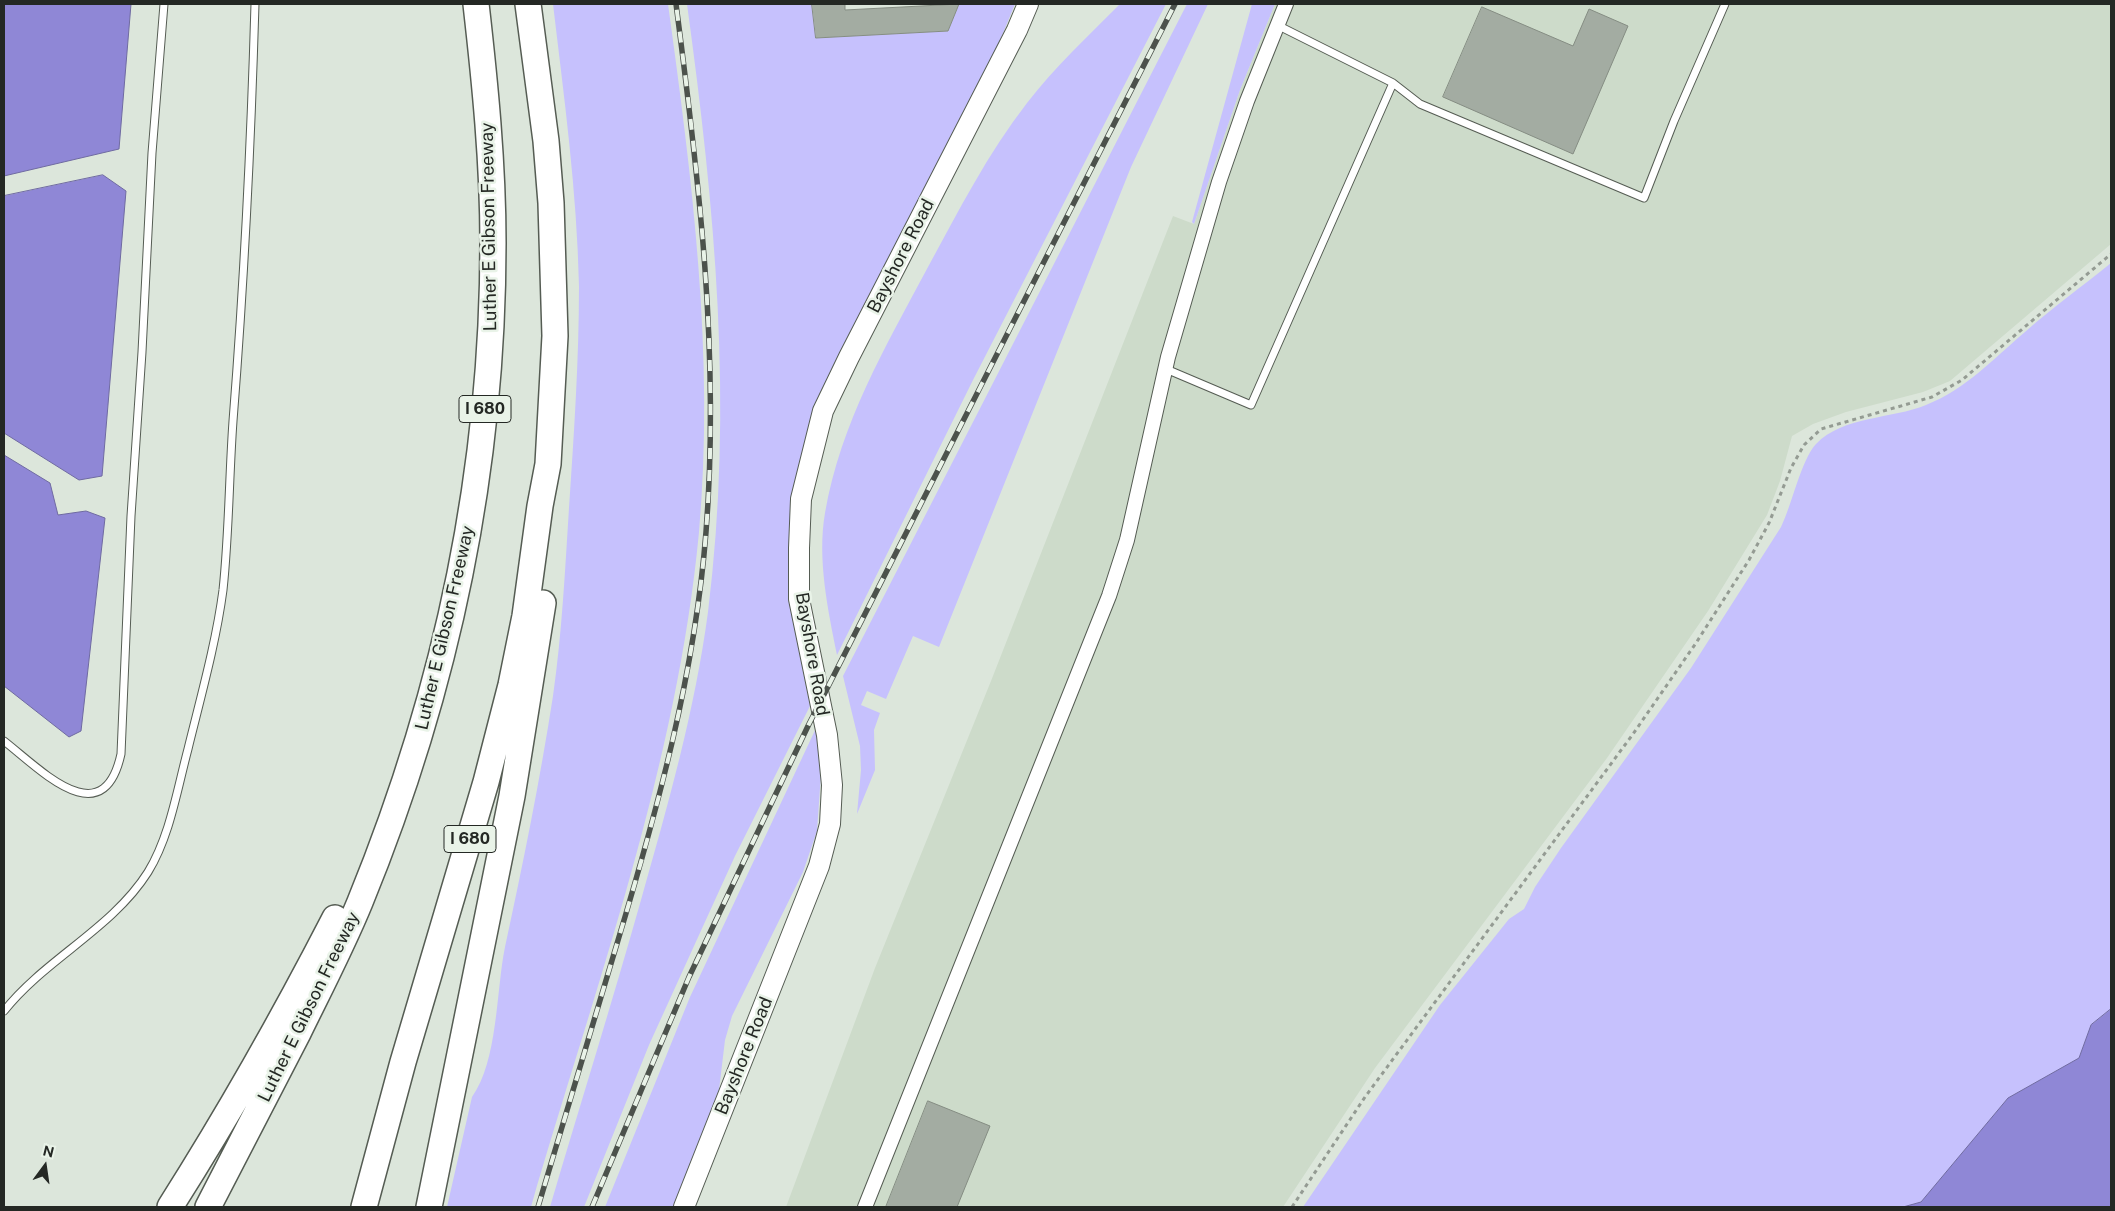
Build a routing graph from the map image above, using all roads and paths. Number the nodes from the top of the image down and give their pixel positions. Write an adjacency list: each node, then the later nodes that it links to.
1 (164, 4): 13 (lane)
2 (255, 4): 15 (lane)
3 (476, 4): 14 (highway, Luther E Gibson Freeway / I 680)
4 (528, 4): 12 (highway, I 680)
5 (1028, 4): 20 (street, Bayshore Road)
6 (1286, 4): 8 (street)
7 (1725, 4): 9 (lane)
8 (1277, 25): 9 (lane); 11 (street)
9 (1393, 83): 11 (lane)
10 (2111, 254): 22 (path)
11 (1166, 369): 21 (street)
12 (548, 464): 18 (highway, I 680); 19 (highway)
13 (4, 741)
14 (398, 805): 16 (highway); 17 (highway, Luther E Gibson Freeway / I 680)
15 (4, 1012)
16 (170, 1207)
17 (208, 1207)
18 (364, 1207)
19 (429, 1207)
20 (684, 1207)
21 (865, 1207)
22 (1292, 1207)

